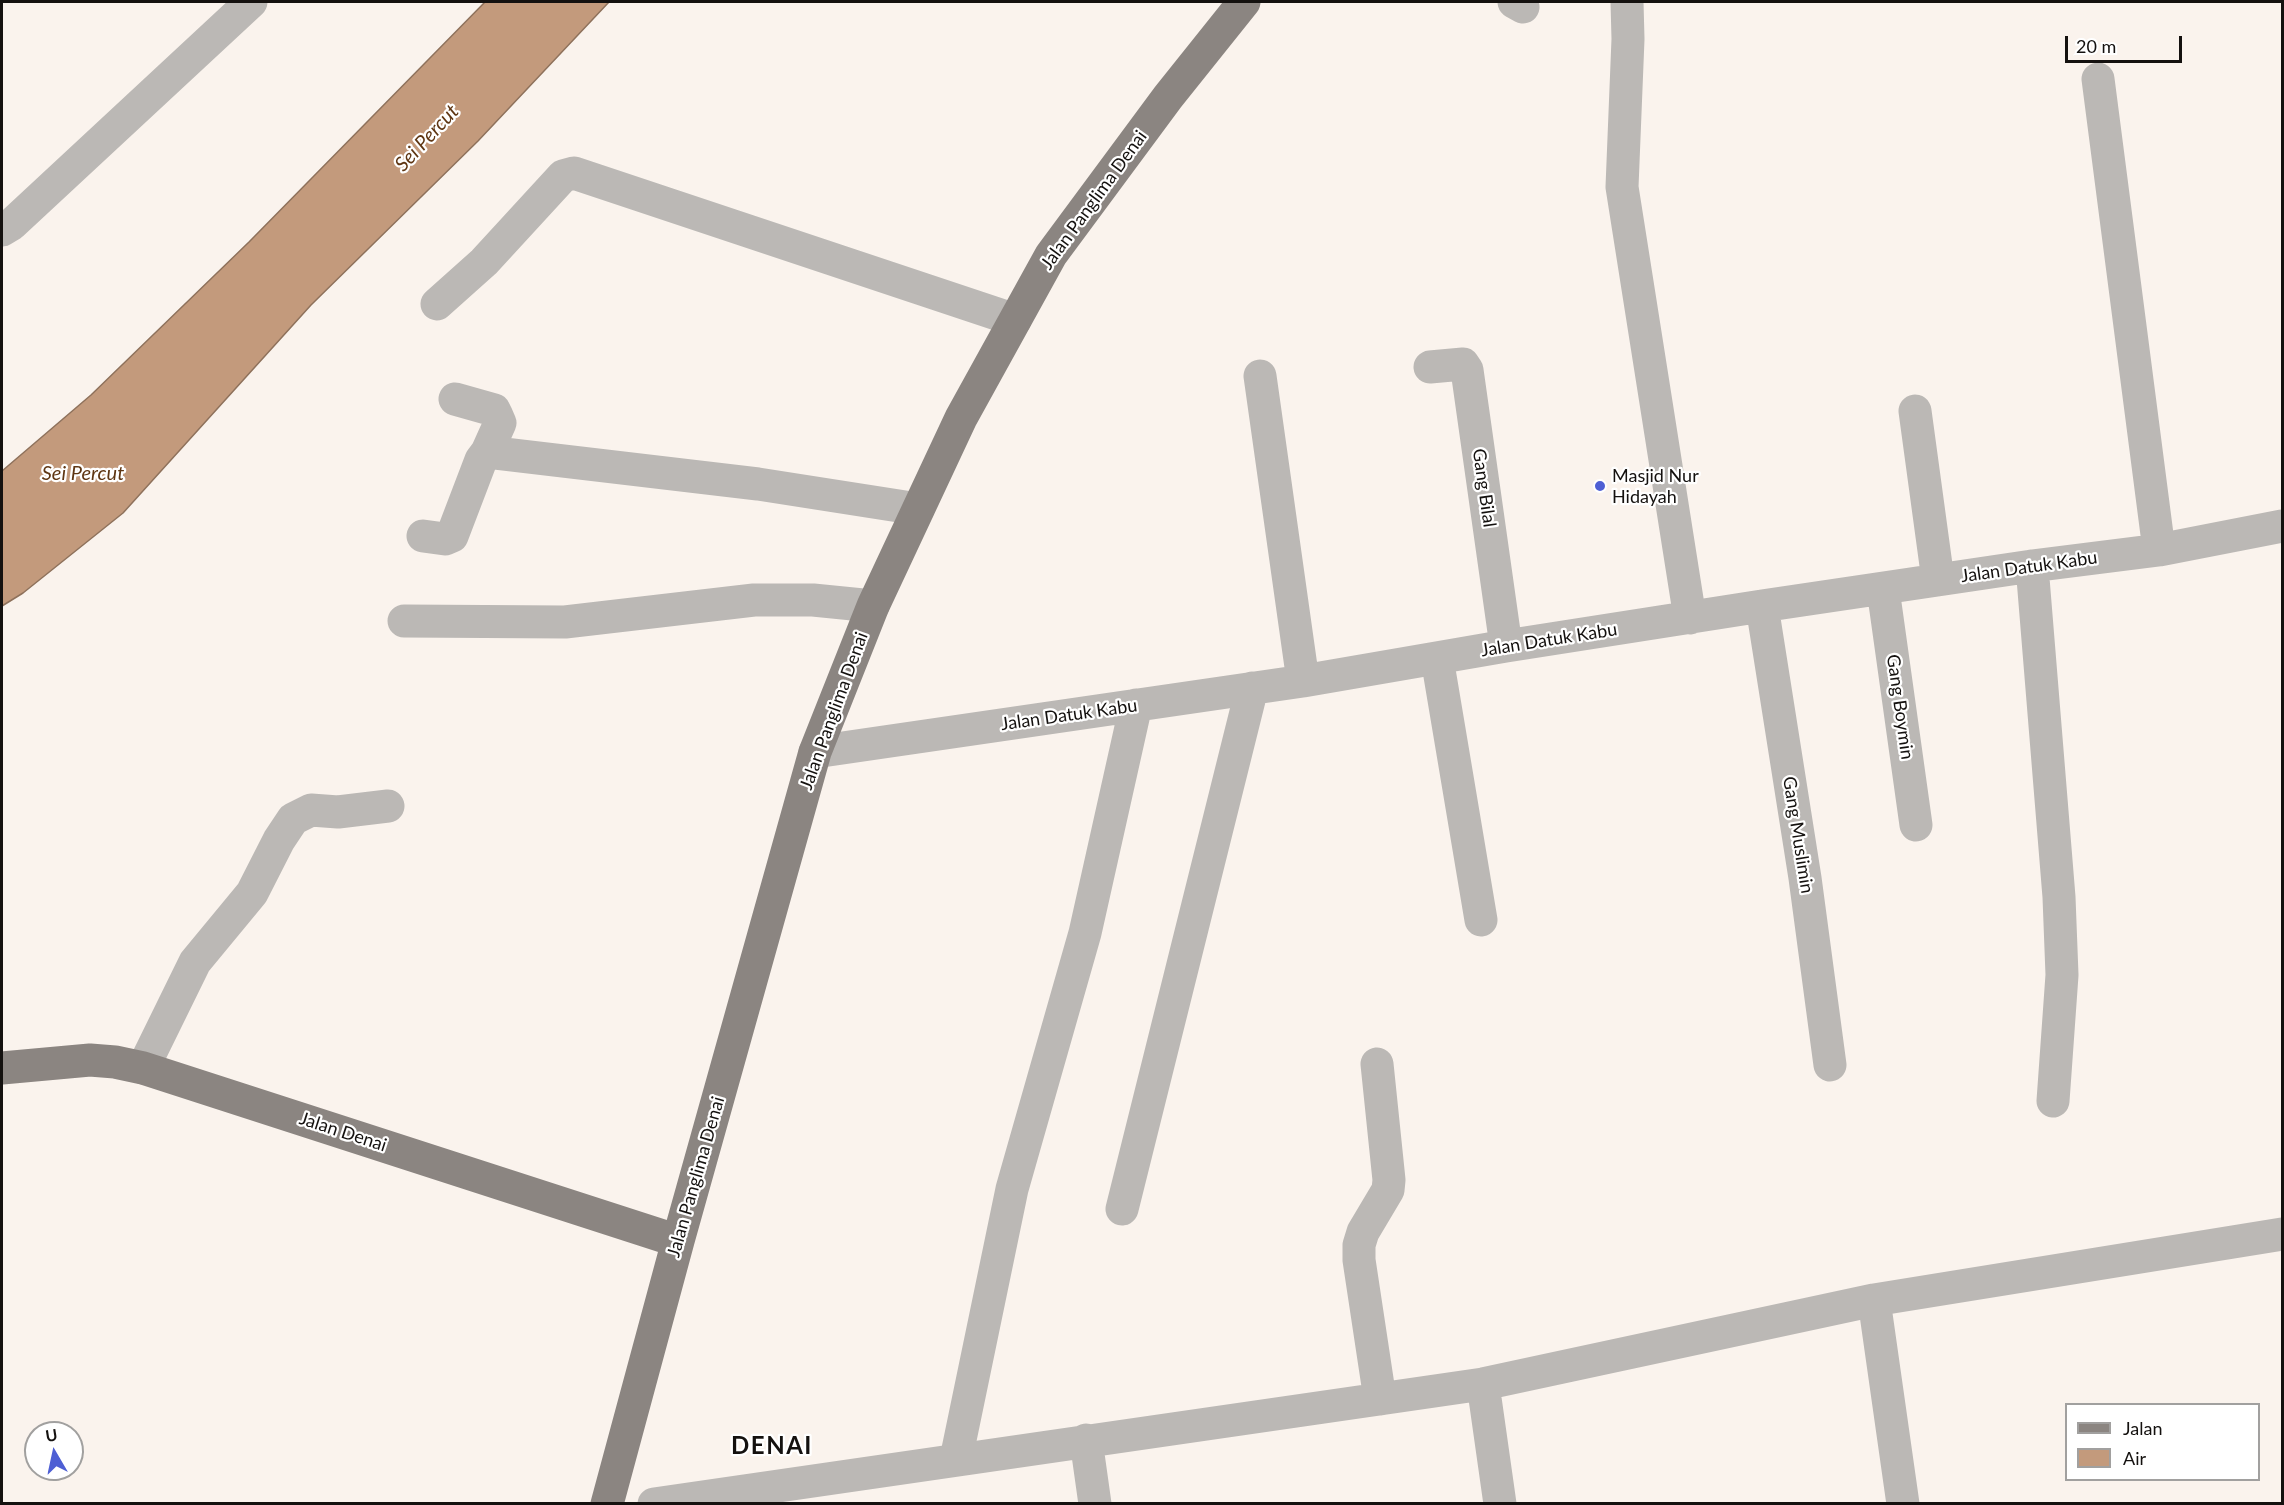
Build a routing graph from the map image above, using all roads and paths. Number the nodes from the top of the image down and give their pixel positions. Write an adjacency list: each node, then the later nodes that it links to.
1 (250, 2): 5 (street)
2 (1245, 2): 7 (main road, Jalan Panglima Denai)
3 (1627, 2): 22 (street)
4 (2098, 79): 16 (street)
5 (2, 230)
6 (437, 304): 7 (street)
7 (1015, 320): 13 (main road, Jalan Panglima Denai)
8 (1430, 367): 24 (street, Gang Bilal)
9 (1260, 376): 26 (street)
10 (455, 399): 12 (street)
11 (1915, 411): 18 (street)
12 (487, 452): 13 (street); 15 (street)
13 (918, 509): 20 (main road, Jalan Panglima Denai)
14 (2283, 526): 16 (street, Jalan Datuk Kabu)
15 (423, 536)
16 (2159, 550): 17 (street, Jalan Datuk Kabu)
17 (2032, 566): 18 (street, Jalan Datuk Kabu); 37 (street)
18 (1938, 580): 19 (street, Jalan Datuk Kabu)
19 (1883, 589): 21 (street, Jalan Datuk Kabu); 31 (street, Gang Boymin)
20 (873, 606): 23 (street); 29 (main road, Jalan Panglima Denai)
21 (1762, 606): 22 (street, Jalan Datuk Kabu); 34 (street, Gang Muslimin)
22 (1690, 618): 24 (street, Jalan Datuk Kabu)
23 (404, 621)
24 (1506, 646): 25 (street, Jalan Datuk Kabu)
25 (1437, 658): 26 (street, Jalan Datuk Kabu); 32 (street)
26 (1303, 681): 27 (street, Jalan Datuk Kabu)
27 (1252, 688): 28 (street, Jalan Datuk Kabu); 38 (street)
28 (1136, 705): 29 (street, Jalan Datuk Kabu); 45 (street)
29 (815, 752): 40 (main road, Jalan Panglima Denai)
30 (388, 806): 36 (street)
31 (1916, 825)
32 (1480, 920)
33 (1377, 1064): 43 (street)
34 (1830, 1065)
35 (2, 1068): 36 (main road, Jalan Denai)
36 (143, 1068): 40 (main road, Jalan Denai)
37 (2053, 1101)
38 (1122, 1209)
39 (2283, 1234): 41 (street)
40 (678, 1241): 46 (main road, Jalan Panglima Denai)
41 (1874, 1300): 42 (street); 50 (street)
42 (1483, 1384): 43 (street); 49 (street)
43 (1380, 1399): 44 (street)
44 (1086, 1440): 45 (street); 48 (street)
45 (956, 1459): 47 (street)
46 (607, 1503)
47 (654, 1503)
48 (1095, 1503)
49 (1500, 1503)
50 (1903, 1503)

